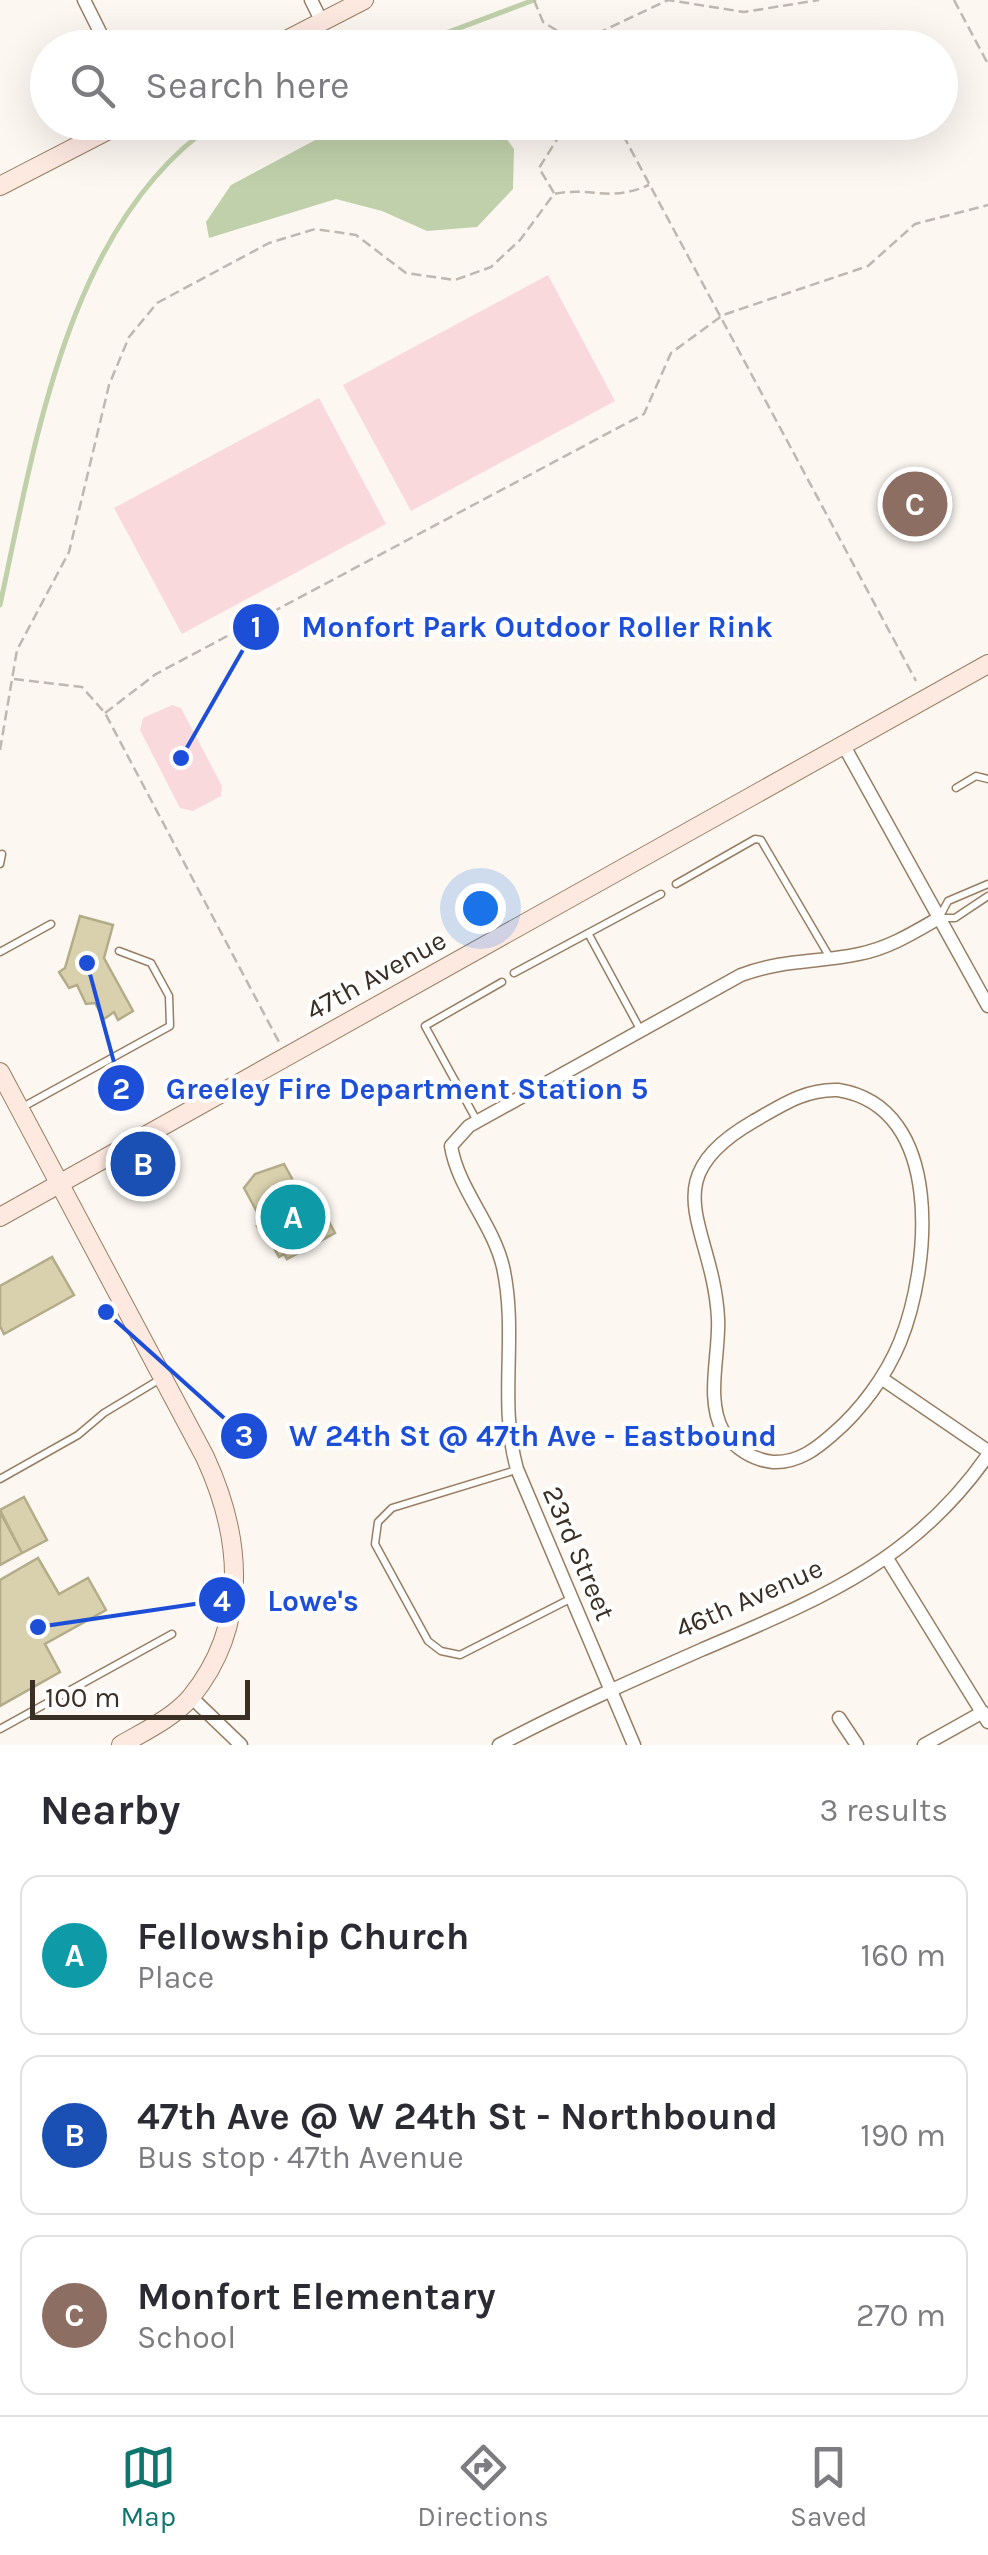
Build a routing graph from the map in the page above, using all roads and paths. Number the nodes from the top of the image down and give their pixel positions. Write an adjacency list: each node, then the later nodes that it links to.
1 (84, 0): 8 (street)
2 (311, 0): 7 (street)
3 (364, 0): 7 (main road)
4 (534, 0): 10 (path)
5 (819, 0): 11 (path)
6 (954, 0): 12 (path)
7 (322, 22): 9 (main road)
8 (99, 30)
9 (306, 30)
10 (556, 30)
11 (605, 30)
12 (988, 64)
13 (89, 140): 17 (main road)
14 (556, 140): 18 (path)
15 (625, 140): 16 (path)
16 (649, 185): 18 (path); 20 (path)
17 (0, 186)
18 (554, 194): 22 (path)
19 (988, 205): 20 (path)
20 (724, 315): 23 (path); 24 (path)
21 (988, 664): 25 (main road, 47th Avenue)
22 (12, 678): 24 (path); 26 (path)
23 (916, 681)
24 (104, 712): 45 (path)
25 (844, 746): 35 (street); 45 (main road, 47th Avenue)
26 (0, 750)
27 (988, 779): 28 (lane)
28 (956, 788)
29 (2, 854): 30 (lane)
30 (0, 864)
31 (676, 884): 40 (lane)
32 (988, 884): 35 (lane)
33 (661, 894): 37 (lane)
34 (988, 896): 35 (lane)
35 (939, 918): 40 (street); 43 (street)
36 (52, 924): 39 (lane)
37 (588, 933): 41 (lane); 44 (lane)
38 (119, 951): 47 (lane)
39 (0, 952)
40 (830, 957): 44 (street)
41 (514, 974)
42 (502, 982): 48 (lane)
43 (988, 1006)
44 (642, 1030): 48 (street)
45 (287, 1056): 49 (main road, 47th Avenue)
46 (0, 1072): 47 (main road)
47 (20, 1109): 49 (main road)
48 (477, 1122): 54 (street, 23rd Street)
49 (60, 1184): 50 (main road, 47th Avenue); 51 (main road)
50 (0, 1217)
51 (163, 1378): 55 (lane); 60 (main road)
52 (881, 1378): 52 (street); 53 (street)
53 (988, 1453): 56 (street, 46th Avenue)
54 (517, 1469): 57 (street, 23rd Street); 57 (lane)
55 (0, 1478)
56 (888, 1560): 59 (street, 46th Avenue); 61 (street)
57 (570, 1599): 59 (street, 23rd Street)
58 (172, 1634): 63 (lane)
59 (610, 1690): 66 (street, 46th Avenue); 67 (street, 23rd Street)
60 (190, 1697): 64 (main road); 65 (street)
61 (985, 1717): 69 (street)
62 (839, 1718): 68 (street)
63 (0, 1729)
64 (121, 1745)
65 (241, 1745)
66 (499, 1745)
67 (634, 1745)
68 (858, 1745)
69 (924, 1745)

